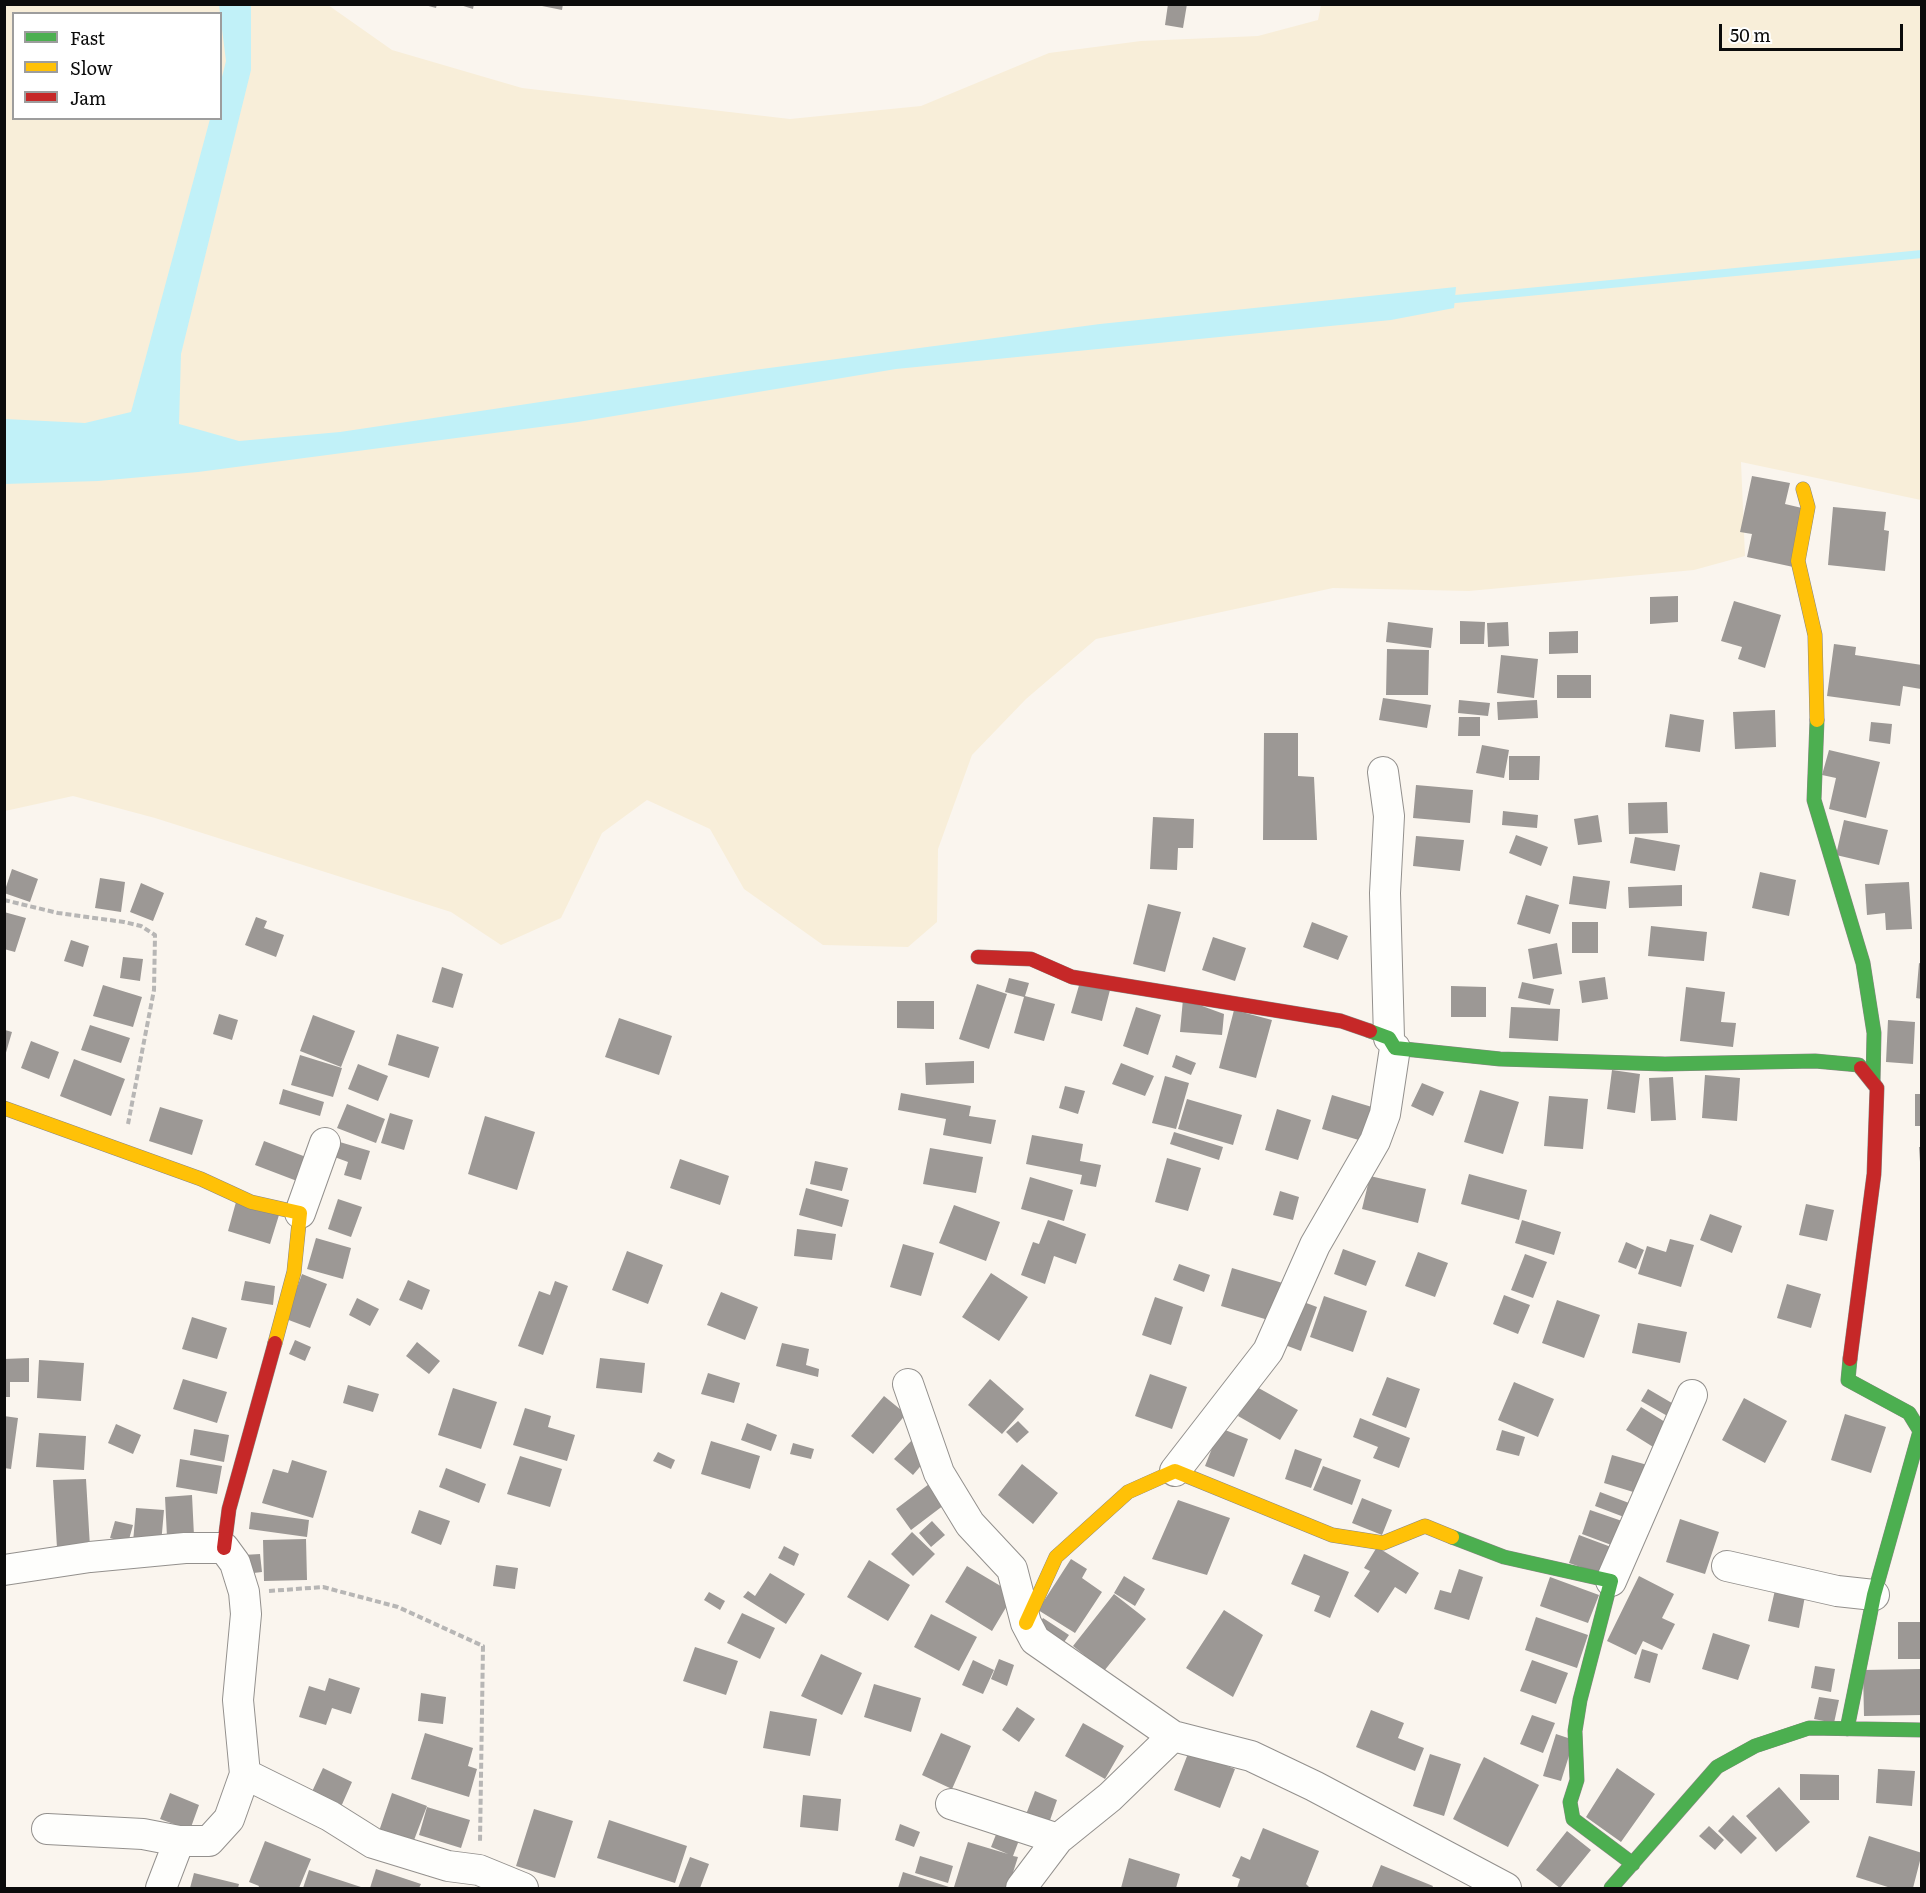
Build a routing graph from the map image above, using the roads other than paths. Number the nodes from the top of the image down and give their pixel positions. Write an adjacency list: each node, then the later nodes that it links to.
1 (1803, 489): 5 (street)
2 (1383, 772): 4 (street)
3 (978, 957): 4 (street)
4 (1392, 1043): 5 (street); 11 (street)
5 (1873, 1082): 16 (street)
6 (4, 1108): 8 (street)
7 (325, 1143): 8 (street)
8 (300, 1214): 12 (street)
9 (908, 1384): 17 (street)
10 (1692, 1395): 15 (street)
11 (1175, 1471): 15 (street); 17 (street)
12 (224, 1548): 14 (street); 21 (street)
13 (1726, 1566): 16 (street)
14 (4, 1570)
15 (1611, 1581): 26 (street)
16 (1874, 1595): 18 (street)
17 (1026, 1623): 20 (street)
18 (1847, 1728): 19 (street); 26 (street)
19 (1922, 1730)
20 (1173, 1736): 24 (street); 30 (street)
21 (245, 1774): 25 (street); 28 (street)
22 (951, 1804): 24 (street)
23 (47, 1829): 25 (street)
24 (1058, 1839): 29 (street)
25 (179, 1841): 27 (street)
26 (1633, 1864): 31 (street)
27 (161, 1888)
28 (523, 1888)
29 (1021, 1888)
30 (1506, 1888)
31 (1611, 1888)

